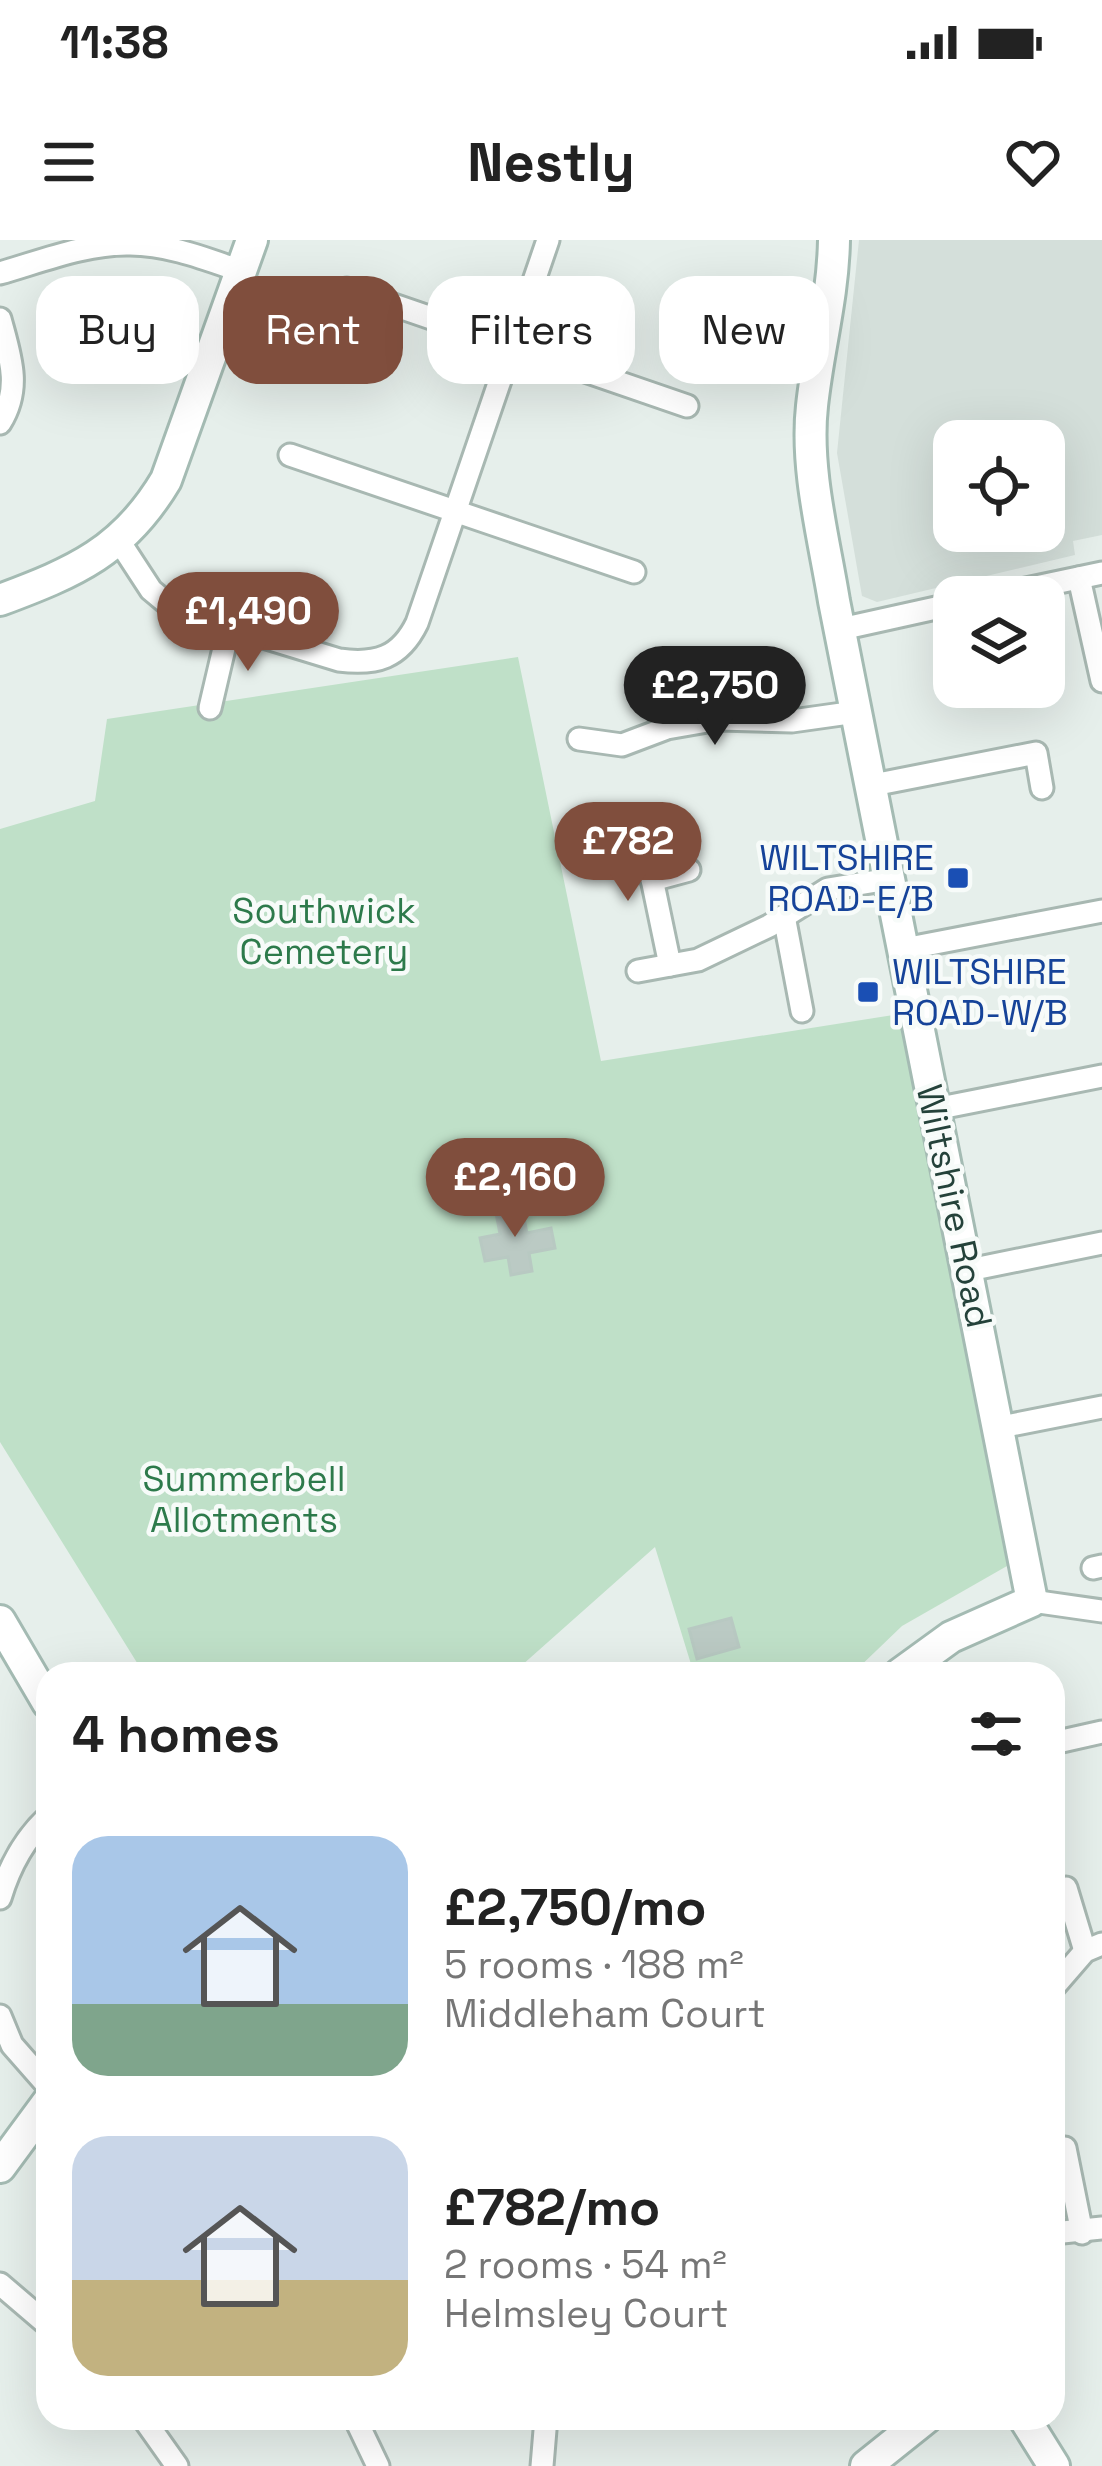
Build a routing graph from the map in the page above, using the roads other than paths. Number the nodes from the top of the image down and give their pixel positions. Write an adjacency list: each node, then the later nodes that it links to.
1 (252, 240): 5 (street)
2 (548, 240): 7 (street)
3 (834, 240): 20 (street, Wiltshire Road)
4 (77, 246): 5 (street); 6 (street)
5 (241, 271): 15 (street)
6 (0, 273)
7 (536, 276)
8 (0, 319): 12 (street)
9 (498, 384): 14 (street)
10 (625, 384): 11 (street)
11 (687, 406)
12 (0, 423)
13 (290, 455): 14 (street)
14 (455, 510): 16 (street); 21 (street)
15 (118, 541): 18 (street); 21 (street)
16 (634, 572)
17 (1091, 575): 22 (street)
18 (0, 600)
19 (933, 606): 20 (street)
20 (837, 615): 24 (street, Wiltshire Road)
21 (230, 627): 23 (street)
22 (1102, 681)
23 (210, 708)
24 (856, 712): 25 (street); 26 (street, Wiltshire Road)
25 (579, 739)
26 (873, 785): 27 (street); 30 (street, Wiltshire Road)
27 (1042, 788)
28 (642, 831): 31 (street)
29 (689, 870): 31 (street)
30 (889, 879): 33 (street); 34 (street, Wiltshire Road)
31 (652, 880): 35 (street)
32 (1102, 911): 34 (street)
33 (784, 916): 35 (street); 37 (street)
34 (904, 950): 39 (street, Wiltshire Road)
35 (670, 965): 36 (street)
36 (638, 970)
37 (802, 1011)
38 (1102, 1076): 39 (street)
39 (935, 1109): 41 (street, Wiltshire Road)
40 (1102, 1243): 41 (street)
41 (969, 1270): 43 (street, Wiltshire Road)
42 (1102, 1407): 43 (street)
43 (1000, 1426): 44 (street, Wiltshire Road)
44 (1032, 1601): 45 (street); 47 (street)
45 (1102, 1611)
46 (0, 1621): 48 (street)
47 (924, 1662)
48 (36, 1682)
49 (1102, 1732): 50 (street)
50 (1065, 1740)
51 (36, 1828): 53 (street)
52 (1066, 1888): 54 (street)
53 (0, 1898)
54 (1093, 1947): 55 (street)
55 (1065, 1976)
56 (0, 2016): 57 (street)
57 (36, 2072)
58 (36, 2118): 60 (street)
59 (1065, 2148): 61 (street)
60 (0, 2167)
61 (1092, 2231)
62 (0, 2284): 63 (street)
63 (36, 2315)
64 (152, 2430): 69 (street)
65 (361, 2430): 70 (street)
66 (545, 2430): 71 (street)
67 (911, 2430): 72 (street)
68 (1032, 2430): 73 (street)
69 (177, 2466)
70 (378, 2466)
71 (542, 2466)
72 (866, 2466)
73 (1054, 2466)

